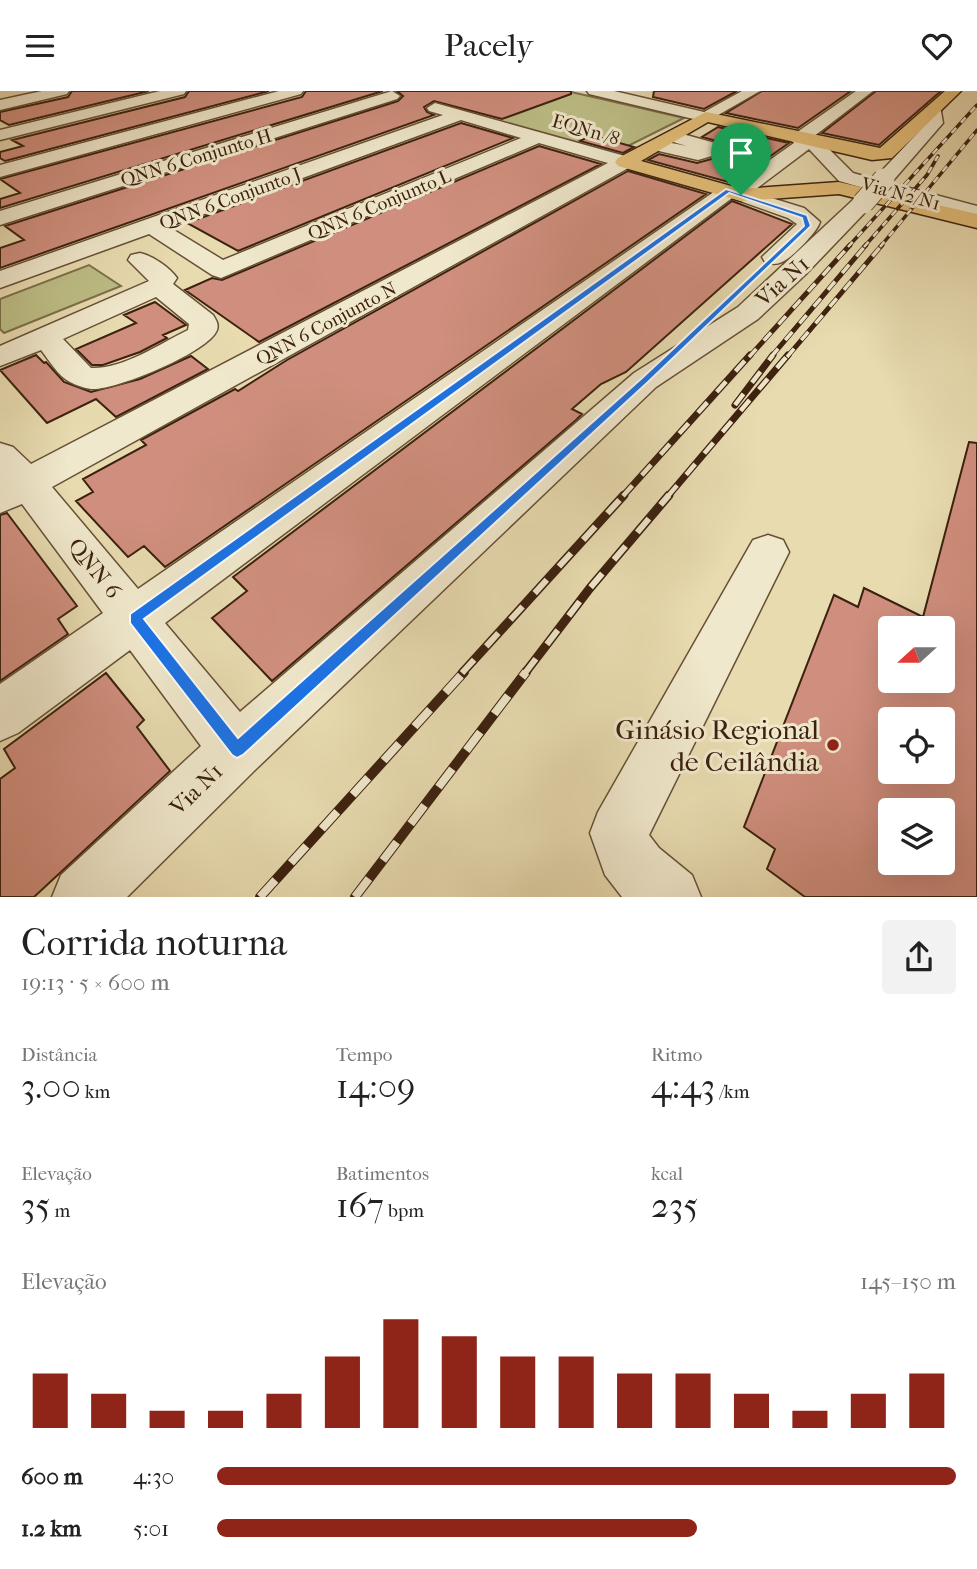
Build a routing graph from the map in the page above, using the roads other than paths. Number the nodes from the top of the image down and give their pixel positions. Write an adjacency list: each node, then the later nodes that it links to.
1 (62, 91): 10 (street)
2 (179, 91): 14 (street)
3 (296, 91): 18 (street)
4 (594, 91): 8 (street, EQNn /8)
5 (753, 91): 13 (street)
6 (866, 91): 16 (street)
7 (954, 91): 11 (main road, Via N1)
8 (627, 94): 13 (street, EQNn /8)
9 (396, 97): 12 (street, EQNn /8); 21 (street, QNN 6 Conjunto H)
10 (0, 104)
11 (934, 109): 16 (main road, Via N2/N1); 29 (street, Via N1, bridge)
12 (460, 115): 15 (street, EQNn /8); 23 (street, QNN 6 Conjunto J)
13 (706, 117): 16 (main road); 17 (main road)
14 (0, 135)
15 (537, 137): 17 (street, EQNn /8); 23 (street, QNN 6 Conjunto L)
16 (807, 141): 19 (street); 20 (street, Via N2/N1)
17 (625, 162): 19 (main road); 30 (street, QNN 6 Conjunto N)
18 (0, 171)
19 (735, 193): 22 (main road); 29 (street); 32 (street)
20 (977, 213)
21 (0, 218)
22 (977, 221)
23 (151, 226): 25 (street, QNN 6 Conjunto J)
24 (139, 260): 26 (street)
25 (0, 280)
26 (159, 286): 27 (street); 27 (street)
27 (46, 338): 28 (street)
28 (0, 357)
29 (645, 380): 34 (street, Via N1)
30 (9, 479): 32 (street, QNN 6)
31 (768, 552): 35 (street)
32 (135, 618): 33 (street); 34 (street, QNN 6)
33 (0, 715)
34 (237, 750): 36 (street, Via N1)
35 (657, 893)
36 (83, 897)

